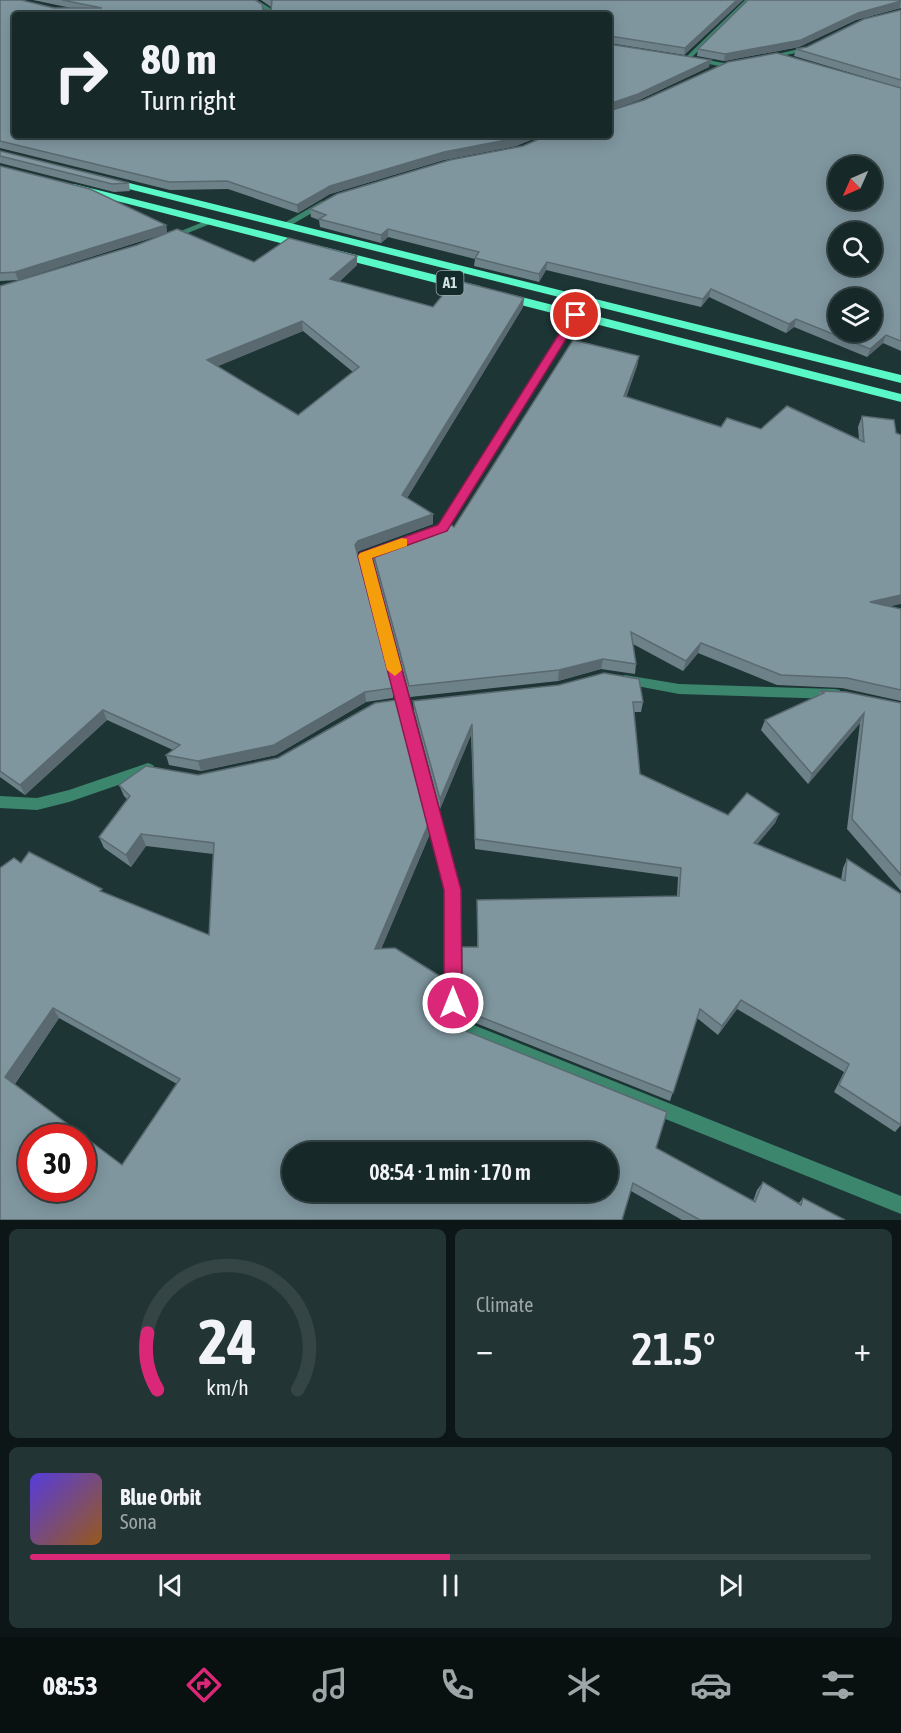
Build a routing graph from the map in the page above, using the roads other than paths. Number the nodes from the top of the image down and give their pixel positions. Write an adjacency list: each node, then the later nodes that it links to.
1 (253, 0): 3 (street)
2 (748, 0): 7 (street)
3 (268, 12)
4 (820, 43): 6 (street)
5 (677, 56): 7 (street)
6 (777, 56): 8 (street); 9 (street)
7 (688, 58): 11 (street)
8 (756, 59)
9 (793, 61)
10 (735, 63): 11 (street)
11 (724, 65): 12 (street)
12 (714, 70)
13 (90, 176): 17 (highway, A1)
14 (56, 182): 16 (highway, A1)
15 (334, 198): 17 (street)
16 (211, 222): 18 (street); 19 (highway, A1)
17 (283, 226): 20 (highway, A1)
18 (157, 242)
19 (576, 315): 21 (highway, A1); 22 (street)
20 (901, 379)
21 (901, 398)
22 (420, 536)
23 (398, 544): 30 (street)
24 (613, 678): 25 (street)
25 (854, 697)
26 (418, 701): 27 (street)
27 (390, 705)
28 (160, 771): 29 (street)
29 (0, 802)
30 (901, 1205)

